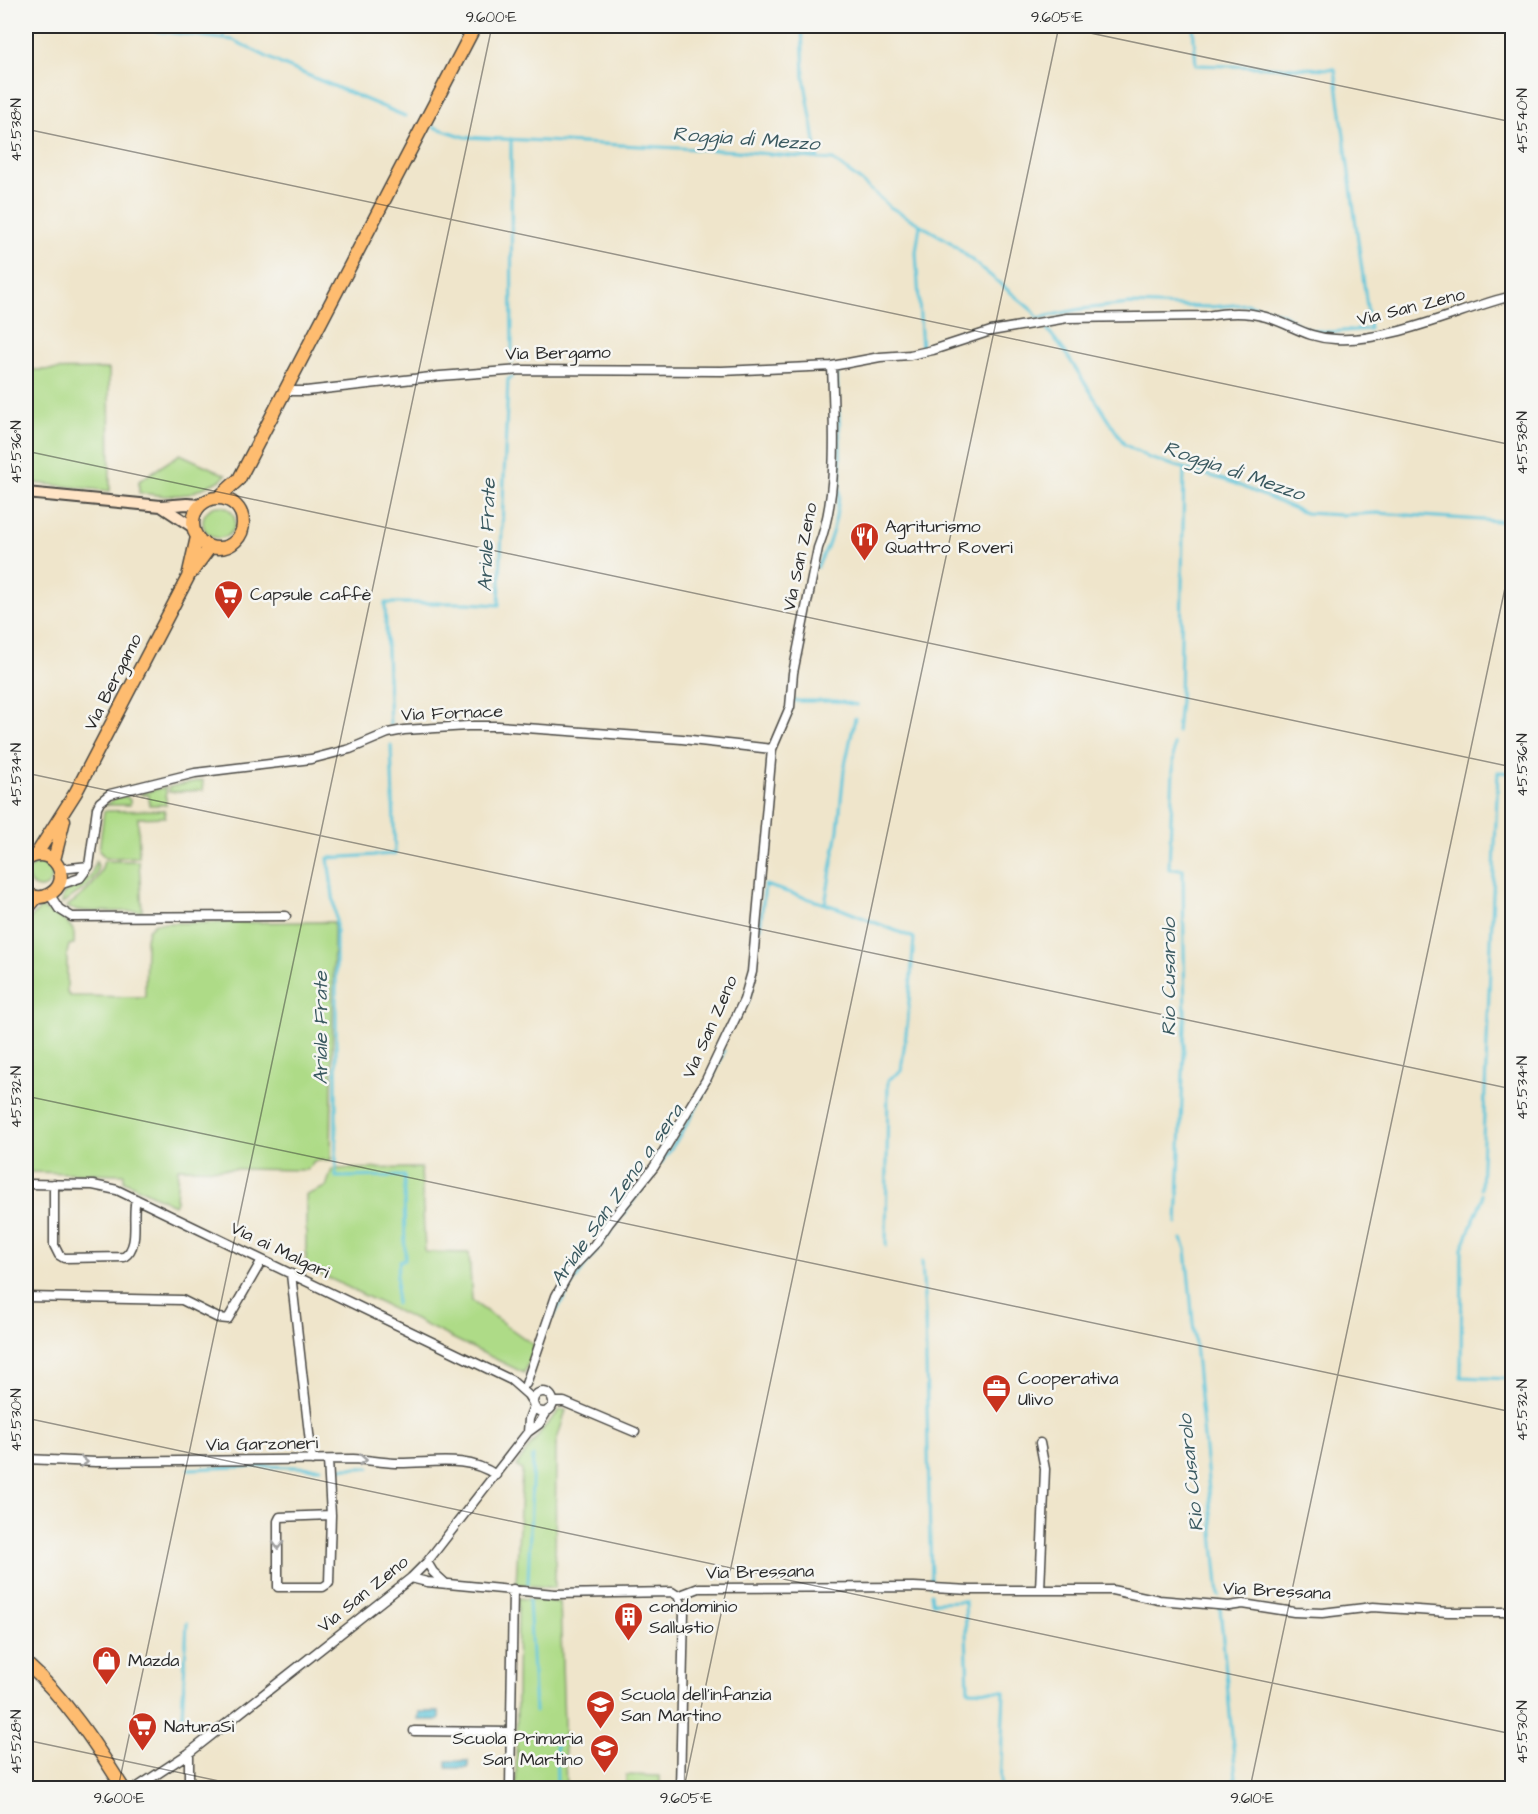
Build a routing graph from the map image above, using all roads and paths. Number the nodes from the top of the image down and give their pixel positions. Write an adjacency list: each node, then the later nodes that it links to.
1 (475, 26): 4 (main road)
2 (1512, 296): 3 (street, Via San Zeno)
3 (832, 366): 4 (street, Via Bergamo); 14 (street, Via San Zeno)
4 (285, 391): 5 (main road)
5 (239, 479): 7 (main road); 10 (main road)
6 (26, 493): 9 (street)
7 (219, 497): 8 (main road); 10 (main road)
8 (200, 505): 9 (street); 11 (main road, Via Bergamo)
9 (161, 506): 11 (street)
10 (238, 507): 12 (main road)
11 (195, 532): 12 (main road); 13 (main road, Via Bergamo)
12 (210, 547): 13 (main road, Via Bergamo)
13 (188, 577): 15 (main road, Via Bergamo)
14 (772, 749): 18 (street, Via Fornace); 31 (street, Via San Zeno)
15 (69, 804): 16 (main road, Via Bergamo); 17 (main road, Via Bergamo)
16 (29, 857): 17 (main road, Via Bergamo)
17 (57, 864): 18 (street); 19 (main road, Via Bergamo)
18 (90, 866): 19 (street)
19 (59, 885): 21 (main road)
20 (31, 895): 21 (main road); 22 (main road)
21 (50, 895): 23 (street)
22 (26, 910)
23 (286, 916)
24 (26, 1184): 25 (street, Via ai Malgari)
25 (54, 1184): 26 (street, Via ai Malgari); 26 (street)
26 (136, 1199): 27 (street, Via ai Malgari)
27 (262, 1260): 28 (street, Via ai Malgari); 29 (street)
28 (291, 1274): 30 (street, Via ai Malgari); 39 (street)
29 (26, 1297)
30 (511, 1380): 31 (street); 33 (street)
31 (526, 1384): 32 (street)
32 (540, 1393): 33 (street); 34 (street)
33 (534, 1404): 34 (street); 35 (street)
34 (550, 1406): 35 (street, Via San Zeno); 36 (street)
35 (528, 1432): 41 (street, Via San Zeno)
36 (635, 1432)
37 (1040, 1443): 47 (street)
38 (26, 1459): 39 (street, Via Garzoneri, one-way to 39)
39 (312, 1460): 40 (street, Via Garzoneri)
40 (328, 1460): 41 (street, Via Garzoneri, one-way to 41); 42 (street)
41 (496, 1475): 43 (street, Via San Zeno)
42 (331, 1515): 42 (street, one-way to 42)
43 (427, 1562): 44 (street, Via San Zeno); 45 (street)
44 (411, 1578): 45 (street, Via Bressana); 53 (street, Via San Zeno)
45 (447, 1584): 46 (street, Via Bressana)
46 (513, 1589): 48 (street, Via Bressana); 52 (street)
47 (1040, 1590): 48 (street, Via Bressana); 49 (street, Via Bressana)
48 (678, 1596): 58 (street)
49 (1512, 1612)
50 (26, 1663): 54 (main road)
51 (414, 1731): 52 (street)
52 (511, 1732): 57 (street)
53 (189, 1753): 55 (street, Via San Zeno); 56 (street)
54 (123, 1788)
55 (136, 1788)
56 (189, 1788)
57 (510, 1788)
58 (680, 1788)

